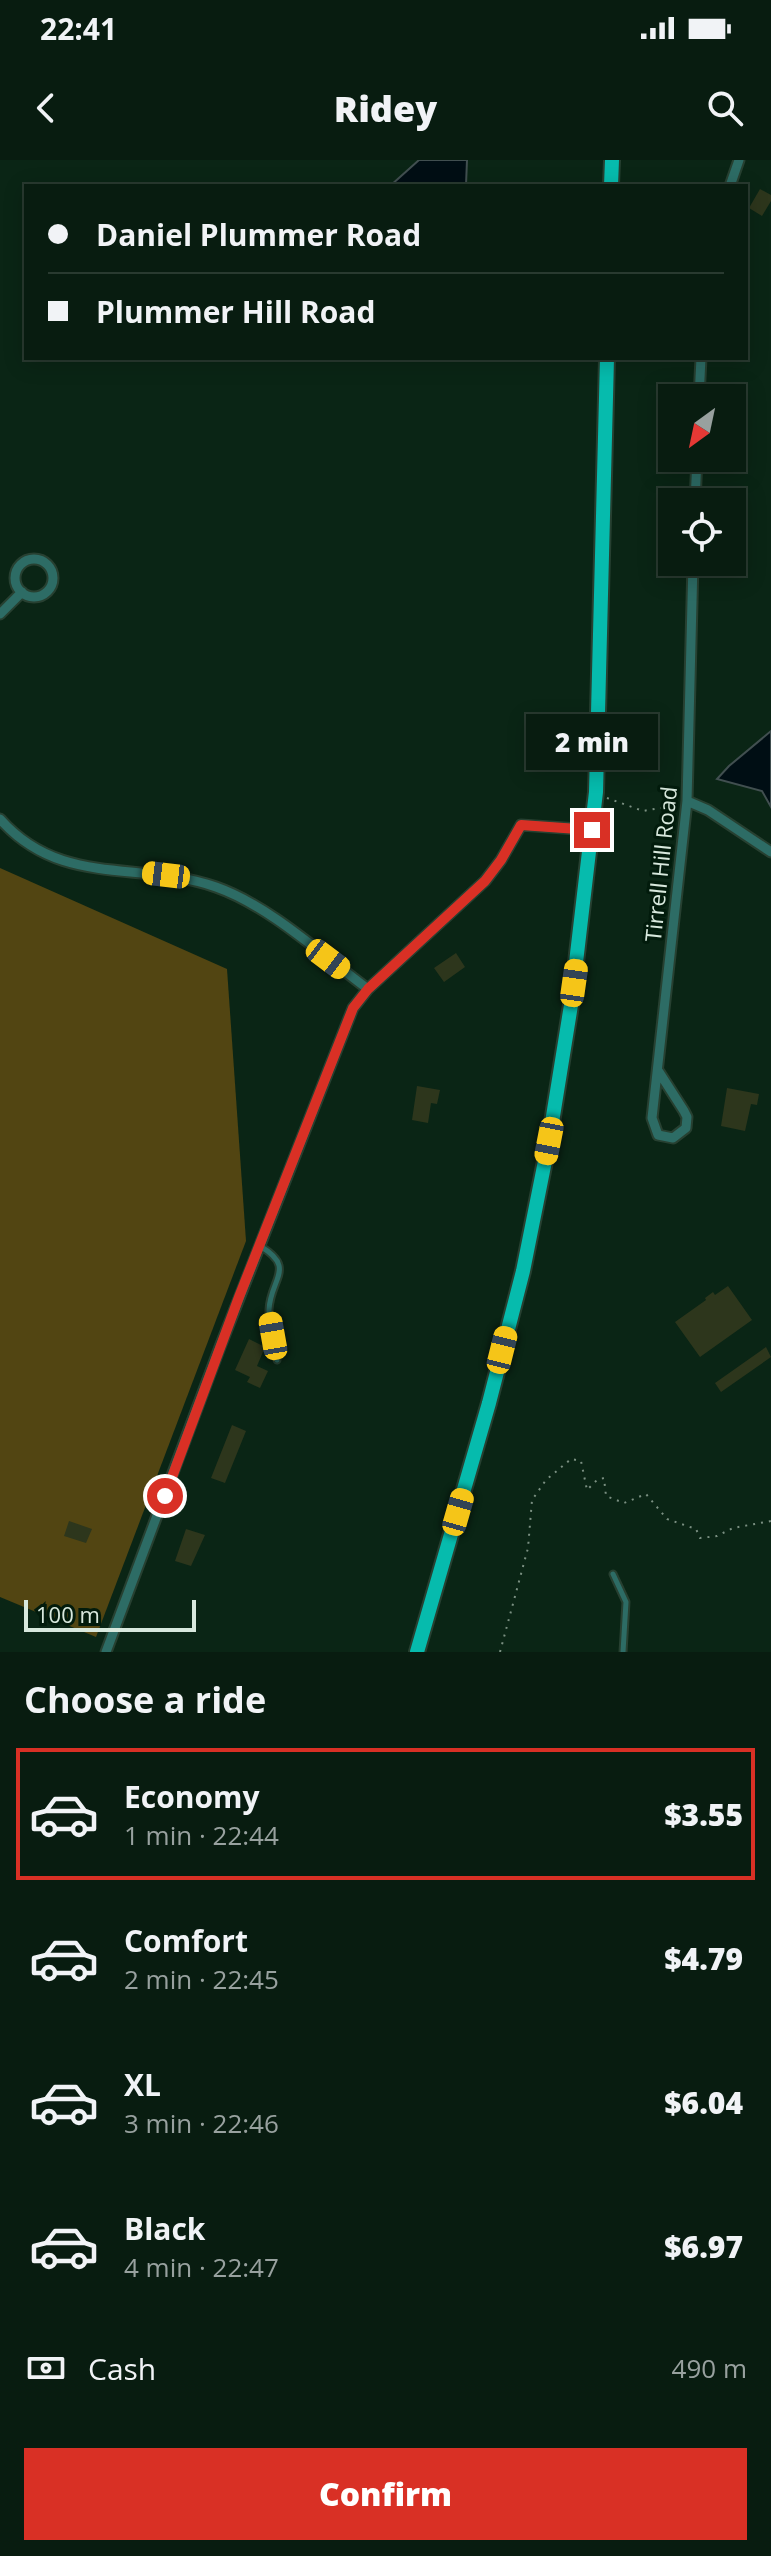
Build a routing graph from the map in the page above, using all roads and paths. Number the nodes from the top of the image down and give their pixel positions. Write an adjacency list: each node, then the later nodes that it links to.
1 (612, 160): 3 (main road)
2 (739, 160): 4 (street)
3 (611, 184)
4 (731, 184)
5 (607, 360): 11 (main road)
6 (701, 360): 7 (street)
7 (700, 384)
8 (693, 576): 12 (street, Tirrell Hill Road)
9 (22, 592): 9 (street); 10 (street)
10 (0, 614)
11 (596, 792): 12 (path); 14 (main road)
12 (686, 803): 15 (street); 17 (street, Tirrell Hill Road)
13 (0, 819): 16 (street)
14 (592, 830): 16 (street); 23 (main road)
15 (771, 852)
16 (368, 989): 18 (street)
17 (659, 1072): 17 (street, Tirrell Hill Road)
18 (260, 1246): 19 (lane); 22 (street)
19 (277, 1360)
20 (771, 1521): 24 (path)
21 (613, 1574): 25 (lane)
22 (106, 1652)
23 (417, 1652)
24 (500, 1652)
25 (623, 1652)

